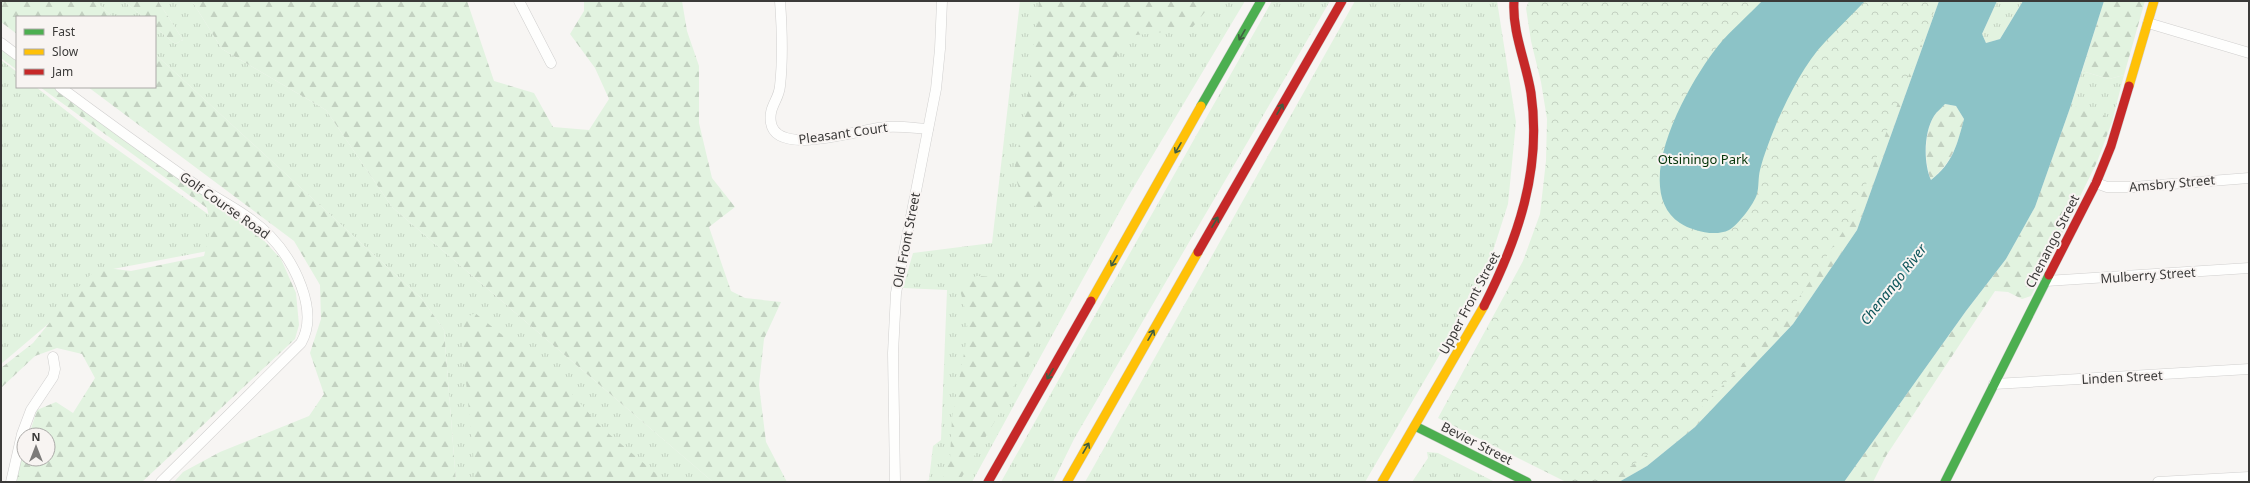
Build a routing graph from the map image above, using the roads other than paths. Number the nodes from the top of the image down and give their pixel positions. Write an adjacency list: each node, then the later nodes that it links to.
1 (519, 1): 14 (street)
2 (780, 1): 16 (street, Pleasant Court)
3 (942, 1): 16 (street, Old Front Street)
4 (1262, 1): 29 (main road, one-way to 29)
5 (1342, 1): 30 (main road, one-way to 5)
6 (1514, 1): 10 (main road, Upper Front Street)
7 (2154, 1): 9 (main road, Chenango Street)
8 (1504, 5): 10 (main road, Upper Front Street)
9 (2148, 24): 12 (street); 18 (main road, Chenango Street)
10 (1514, 26): 24 (main road, Upper Front Street)
11 (1, 43): 13 (street)
12 (2249, 53)
13 (16, 54)
14 (551, 63)
15 (61, 88): 27 (street, Golf Course Road)
16 (928, 129): 28 (street, Old Front Street)
17 (2249, 178): 18 (street, Amsbry Street)
18 (2096, 183): 20 (main road, Chenango Street)
19 (2249, 268): 20 (street, Mulberry Street)
20 (2046, 282): 23 (main road, Chenango Street)
21 (53, 357): 26 (street)
22 (2249, 369): 23 (street, Linden Street)
23 (1994, 384): 33 (main road, Chenango Street)
24 (1415, 426): 31 (main road, Upper Front Street); 32 (main road, Bevier Street)
25 (2249, 477): 34 (street)
26 (11, 482)
27 (161, 482)
28 (894, 482)
29 (988, 482)
30 (1068, 482)
31 (1382, 482)
32 (1527, 482)
33 (1945, 482)
34 (2158, 482)

